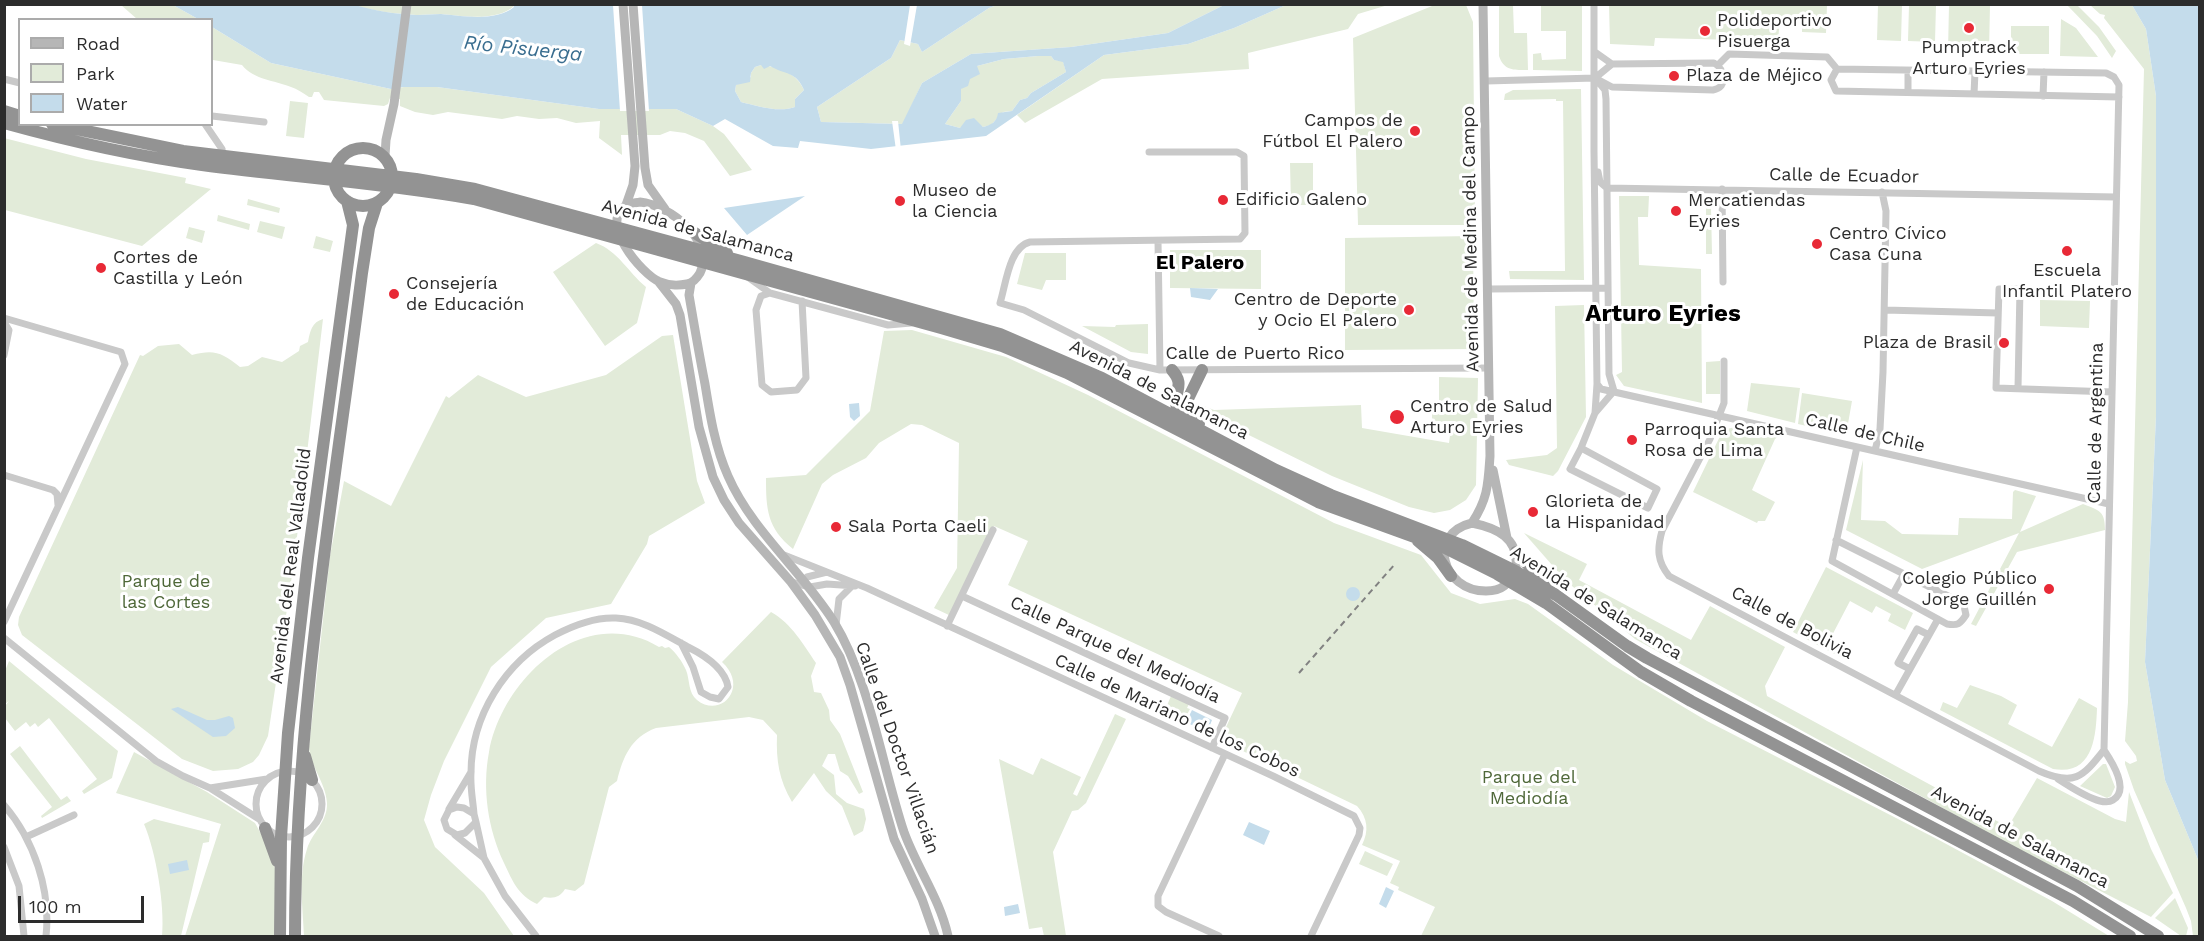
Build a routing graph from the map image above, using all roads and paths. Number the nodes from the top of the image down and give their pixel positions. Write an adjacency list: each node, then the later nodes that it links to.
1 (407, 4): 28 (street)
2 (623, 4): 29 (street)
3 (633, 4): 29 (street)
4 (1485, 4): 14 (street, Avenida de Medina del Campo)
5 (1594, 4): 6 (street)
6 (1595, 52): 7 (street); 13 (street)
7 (1612, 64): 8 (street); 13 (street)
8 (1718, 65): 9 (street); 13 (street)
9 (1837, 69): 10 (street); 15 (street)
10 (1908, 71): 11 (street); 15 (street)
11 (1975, 72): 12 (street); 16 (street)
12 (2044, 72): 17 (street); 18 (street)
13 (1595, 78): 14 (street); 24 (street); 27 (street)
14 (1486, 81): 52 (street, Avenida de Medina del Campo)
15 (1908, 92): 16 (street)
16 (1974, 94): 17 (street)
17 (2043, 96): 18 (street)
18 (2119, 97): 36 (street, Calle de Argentina)
19 (213, 116): 20 (street)
20 (264, 122)
21 (4, 123): 31 (highway, Avenida de Salamanca)
22 (61, 126): 26 (highway, Avenida de Salamanca)
23 (206, 126): 26 (street)
24 (1607, 151): 27 (street); 33 (street)
25 (1149, 152): 43 (street)
26 (224, 153): 30 (highway, Avenida de Salamanca)
27 (1594, 153): 33 (street); 50 (street)
28 (385, 156): 30 (highway); 32 (highway)
29 (639, 159): 39 (street); 40 (street)
30 (334, 174): 31 (highway, Avenida de Salamanca); 32 (highway, Avenida de Salamanca); 37 (highway, Avenida del Real Valladolid)
31 (292, 175): 37 (highway)
32 (392, 181): 38 (highway); 42 (highway, Avenida de Salamanca)
33 (1607, 188): 34 (street, Calle de Ecuador); 51 (street)
34 (1722, 189): 35 (street, Calle de Ecuador); 48 (street)
35 (1882, 192): 36 (street, Calle de Ecuador); 55 (street)
36 (2116, 197): 67 (street, Calle de Argentina)
37 (343, 198): 38 (highway); 120 (highway, Avenida del Real Valladolid)
38 (377, 203): 116 (highway, Avenida del Real Valladolid)
39 (626, 205): 40 (street); 42 (street)
40 (665, 208): 41 (street)
41 (690, 230): 44 (street); 45 (highway)
42 (619, 233): 44 (highway, Avenida de Salamanca); 47 (street, Calle del Doctor Villacián)
43 (1158, 240): 62 (street); 62 (street, Calle de Puerto Rico)
44 (703, 256): 45 (highway, Avenida de Salamanca); 46 (highway, Avenida de Salamanca); 49 (street)
45 (741, 261): 69 (highway, Avenida de Salamanca)
46 (744, 274): 53 (street, Avenida de Salamanca); 58 (highway, Avenida de Salamanca)
47 (658, 281): 49 (street); 97 (street, Calle del Doctor Villacián)
48 (1723, 282)
49 (692, 283): 91 (street, Calle del Doctor Villacián)
50 (1596, 288): 51 (street); 52 (street); 64 (street)
51 (1608, 288): 66 (street)
52 (1489, 290): 61 (street, Avenida de Medina del Campo)
53 (770, 293): 54 (street, Avenida de Salamanca); 54 (street)
54 (802, 301): 58 (street, Avenida de Salamanca)
55 (1885, 310): 56 (street); 77 (street)
56 (1998, 313): 65 (street); 65 (street)
57 (4, 320): 59 (street); 80 (street)
58 (915, 320): 74 (highway, Avenida de Salamanca)
59 (4, 355)
60 (1724, 361): 71 (street)
61 (1490, 368): 63 (street, Calle de Puerto Rico); 78 (street, Avenida de Medina del Campo)
62 (1166, 370): 63 (street, Calle de Puerto Rico); 68 (highway)
63 (1202, 370): 73 (highway)
64 (1597, 384): 66 (street, Calle de Chile); 70 (street)
65 (2018, 388): 67 (street)
66 (1614, 391): 70 (street); 71 (street, Calle de Chile)
67 (2112, 392): 82 (street, Calle de Argentina)
68 (1176, 401): 69 (highway); 72 (highway)
69 (1160, 408): 72 (highway, Avenida de Salamanca)
70 (1595, 413): 76 (street)
71 (1720, 415): 75 (street, Calle de Chile); 115 (street, Calle de Bolivia)
72 (1179, 418): 73 (highway, Avenida de Salamanca); 74 (highway)
73 (1203, 430): 89 (highway, Avenida de Salamanca)
74 (1184, 433): 86 (highway, Avenida de Salamanca)
75 (1857, 447): 77 (street, Calle de Chile); 88 (street)
76 (1581, 448): 76 (street)
77 (1875, 451): 82 (street, Calle de Chile)
78 (1490, 456): 84 (street, Avenida de Medina del Campo); 87 (street, Avenida de Medina del Campo)
79 (4, 475): 81 (street)
80 (73, 478): 81 (street); 83 (street)
81 (53, 490): 83 (street)
82 (2109, 504): 118 (street, Calle de Argentina)
83 (57, 511): 108 (street)
84 (1472, 523): 87 (street); 89 (street)
85 (993, 530): 104 (street)
86 (1410, 535): 89 (highway, Avenida de Salamanca); 95 (highway)
87 (1507, 538): 90 (street)
88 (1836, 540): 93 (street); 102 (street)
89 (1447, 543): 95 (street); 96 (highway, Avenida de Salamanca)
90 (1516, 552): 96 (street); 103 (highway)
91 (784, 555): 92 (street, Calle de Mariano de los Cobos); 98 (street, Calle del Doctor Villacián)
92 (827, 572): 94 (street, Calle de Mariano de los Cobos); 98 (street)
93 (1904, 574): 102 (street); 107 (street)
94 (836, 575): 99 (street); 101 (street, Calle de Mariano de los Cobos)
95 (1451, 576): 96 (street)
96 (1513, 576): 103 (highway, Avenida de Salamanca); 148 (highway, Avenida de Salamanca)
97 (791, 582): 98 (street, Calle de Mariano de los Cobos); 105 (street, Calle del Doctor Villacián)
98 (805, 584): 99 (street, Calle de Mariano de los Cobos); 105 (street); 109 (street, Calle del Doctor Villacián)
99 (838, 585): 100 (street, Calle de Mariano de los Cobos); 106 (street)
100 (852, 586): 101 (street, Calle de Mariano de los Cobos); 106 (street)
101 (867, 588): 110 (street, Calle de Mariano de los Cobos)
102 (1893, 594): 107 (street)
103 (1556, 595): 149 (highway, Avenida de Salamanca)
104 (962, 596): 110 (street); 117 (street, Calle Parque del Mediodía)
105 (801, 597): 144 (street, Calle del Doctor Villacián)
106 (838, 599): 109 (street)
107 (1938, 619): 111 (street)
108 (4, 622)
109 (836, 625): 145 (street, Calle del Doctor Villacián)
110 (947, 626): 117 (street, Calle de Mariano de los Cobos)
111 (1929, 635): 114 (street); 114 (street)
112 (4, 638): 126 (street)
113 (681, 643): 113 (street); 121 (street)
114 (1910, 669): 115 (street)
115 (1896, 694): 124 (street, Calle de Bolivia)
116 (303, 746): 122 (highway, Avenida del Real Valladolid); 125 (highway)
117 (1212, 748): 119 (street, Calle de Mariano de los Cobos)
118 (2104, 750): 124 (street); 124 (street, Calle de Bolivia)
119 (1225, 754): 146 (street); 147 (street, Calle de Mariano de los Cobos)
120 (285, 771): 122 (street); 123 (street); 134 (highway, Avenida del Real Valladolid)
121 (471, 772): 128 (street); 130 (street)
122 (301, 773): 125 (street); 135 (highway, Avenida del Real Valladolid)
123 (267, 779): 126 (street); 131 (street)
124 (2058, 779)
125 (312, 780): 135 (street)
126 (210, 788): 131 (street)
127 (4, 805): 133 (street)
128 (449, 810): 130 (street); 132 (street)
129 (74, 814): 133 (street)
130 (475, 818): 132 (street); 137 (street)
131 (262, 823): 134 (street); 138 (highway)
132 (453, 834): 137 (street)
133 (26, 837): 140 (street)
134 (281, 837): 135 (street); 138 (highway, Avenida del Real Valladolid)
135 (296, 837): 142 (highway, Avenida del Real Valladolid)
136 (4, 848): 139 (street)
137 (484, 858): 143 (street)
138 (280, 870): 141 (highway, Avenida del Real Valladolid)
139 (24, 936)
140 (46, 936)
141 (280, 936)
142 (295, 936)
143 (536, 936)
144 (935, 936)
145 (948, 936)
146 (1219, 936)
147 (1311, 936)
148 (2130, 936)
149 (2158, 936)

